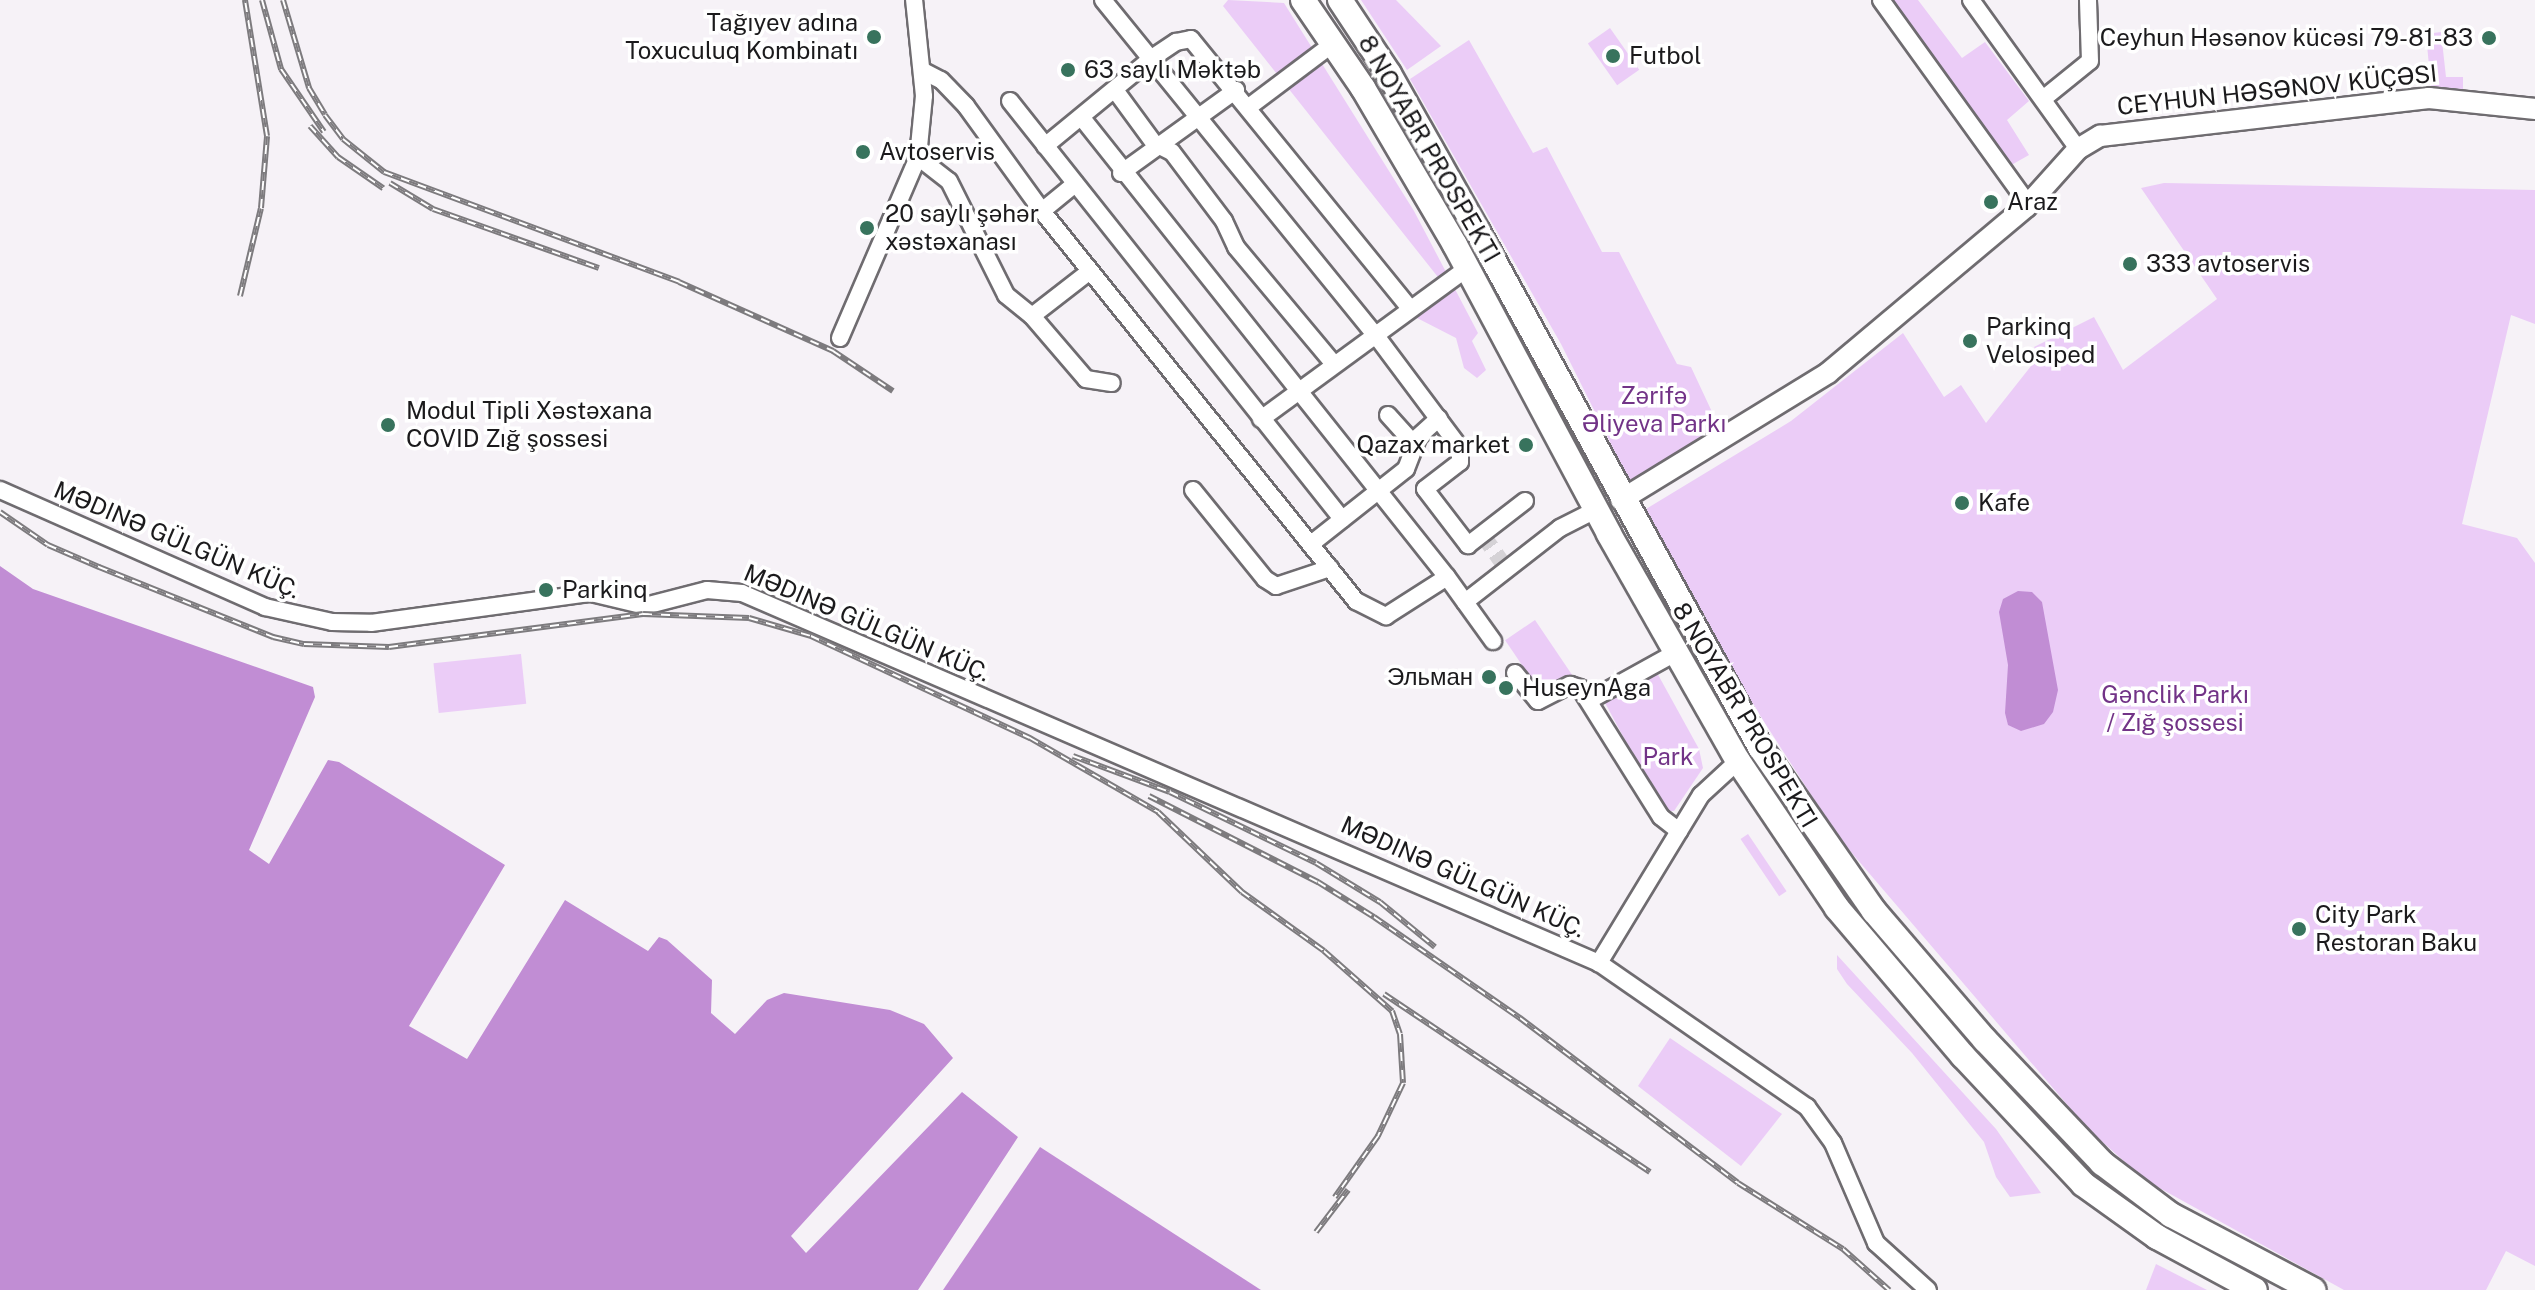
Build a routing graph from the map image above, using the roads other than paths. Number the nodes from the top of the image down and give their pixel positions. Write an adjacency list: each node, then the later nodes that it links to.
1 (914, 0): 10 (street)
2 (1103, 0): 9 (street)
3 (1303, 0): 8 (highway, 8 NOYABR PROSPEKTI)
4 (1340, 0): 43 (highway, 8 NOYABR PROSPEKTI)
5 (1881, 0): 25 (street)
6 (1971, 0): 13 (street)
7 (2088, 0): 13 (street)
8 (1334, 43): 15 (street); 27 (highway, 8 NOYABR PROSPEKTI)
9 (1152, 58): 11 (street); 12 (street); 17 (street)
10 (923, 71): 22 (street); 26 (street)
11 (1115, 90): 18 (street); 20 (street)
12 (1236, 90): 15 (street); 17 (street)
13 (2043, 99): 21 (street)
14 (1010, 101): 19 (street)
15 (1250, 106): 29 (street)
16 (2535, 109): 21 (main road, CEYHUN HƏSƏNOV KÜÇƏSI)
17 (1197, 117): 20 (street); 31 (street)
18 (1082, 118): 19 (street); 23 (street)
19 (1045, 146): 24 (street)
20 (1159, 146): 23 (street); 33 (street)
21 (2078, 149): 25 (main road, CEYHUN HƏSƏNOV KÜÇƏSI)
22 (918, 157): 30 (street); 32 (street)
23 (1121, 173): 35 (street)
24 (1075, 184): 26 (street); 38 (street)
25 (2029, 205): 43 (main road, CEYHUN HƏSƏNOV KÜÇƏSI)
26 (1042, 211): 28 (street)
27 (1467, 268): 29 (street); 45 (highway, 8 NOYABR PROSPEKTI)
28 (1090, 271): 30 (street); 47 (street)
29 (1409, 307): 31 (street)
30 (1032, 316): 34 (street)
31 (1374, 333): 33 (street); 37 (street)
32 (840, 338)
33 (1334, 364): 35 (street)
34 (1112, 383)
35 (1296, 392): 38 (street); 42 (street)
36 (1388, 415): 39 (street)
37 (1439, 418): 39 (street); 44 (street)
38 (1261, 419): 46 (street)
39 (1414, 444): 42 (street)
40 (0, 490): 57 (street, MƏDINƏ GÜLGÜN KÜÇ.)
41 (1193, 490): 48 (street)
42 (1378, 492): 46 (street); 49 (street)
43 (1621, 500): 45 (highway); 60 (highway, 8 NOYABR PROSPEKTI)
44 (1525, 501)
45 (1595, 510): 50 (street); 52 (highway, 8 NOYABR PROSPEKTI)
46 (1342, 519): 47 (street)
47 (1311, 544): 48 (street)
48 (1330, 568): 49 (street)
49 (1447, 577): 50 (street)
50 (1465, 602): 51 (street)
51 (1493, 641)
52 (1675, 653): 54 (street); 55 (highway, 8 NOYABR PROSPEKTI)
53 (1515, 673): 54 (street)
54 (1590, 700): 56 (street)
55 (1738, 761): 56 (street); 59 (highway, 8 NOYABR PROSPEKTI)
56 (1679, 831): 57 (street)
57 (1599, 963): 58 (street, MƏDINƏ GÜLGÜN KÜÇ.)
58 (1928, 1290)
59 (2255, 1290)
60 (2313, 1290)

